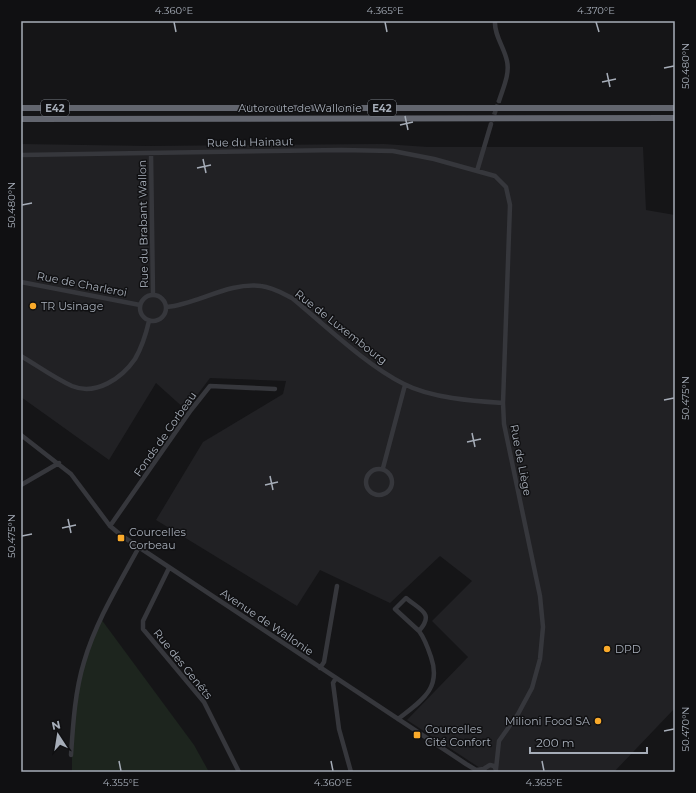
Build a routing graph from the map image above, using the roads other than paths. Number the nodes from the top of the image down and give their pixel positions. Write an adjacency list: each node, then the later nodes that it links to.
1 (495, 21): 2 (street)
2 (499, 101)
3 (21, 108): 4 (highway, Autoroute de Wallonie / E42)
4 (675, 108)
5 (675, 118): 6 (highway, Autoroute de Wallonie / E42)
6 (21, 119)
7 (491, 124): 10 (street)
8 (151, 153): 9 (street, Rue du Hainaut); 10 (street, Rue du Hainaut); 12 (street, Rue du Brabant Wallon)
9 (21, 155)
10 (477, 171): 19 (street, Rue de Liège)
11 (21, 282): 13 (street, Rue de Charleroi)
12 (153, 295): 13 (street); 14 (street)
13 (140, 304): 15 (street)
14 (167, 308): 15 (street); 17 (street, Rue de Luxembourg)
15 (149, 321): 16 (street)
16 (21, 356)
17 (405, 385): 19 (street, Rue de Luxembourg); 22 (street)
18 (276, 389): 24 (street, Fonds de Corbeau)
19 (503, 403): 33 (street, Rue de Liège)
20 (21, 436): 21 (street, Avenue de Wallonie)
21 (59, 463): 23 (street); 24 (street, Avenue de Wallonie)
22 (383, 468): 22 (street)
23 (21, 485)
24 (110, 526): 25 (street, Avenue de Wallonie)
25 (139, 547): 26 (street, Avenue de Wallonie); 32 (street)
26 (170, 568): 29 (street, Avenue de Wallonie); 37 (street, Rue des Genêts)
27 (337, 586): 29 (street)
28 (419, 631): 28 (street); 31 (street)
29 (320, 668): 30 (street, Avenue de Wallonie)
30 (336, 678): 31 (street, Avenue de Wallonie); 38 (street)
31 (398, 719): 35 (street, Avenue de Wallonie)
32 (71, 755)
33 (496, 758): 34 (street, Rue de Liège); 36 (street, Rue de Liège)
34 (490, 765): 35 (street, Rue de Liège); 36 (street)
35 (484, 771)
36 (496, 771)
37 (239, 772)
38 (351, 772)

